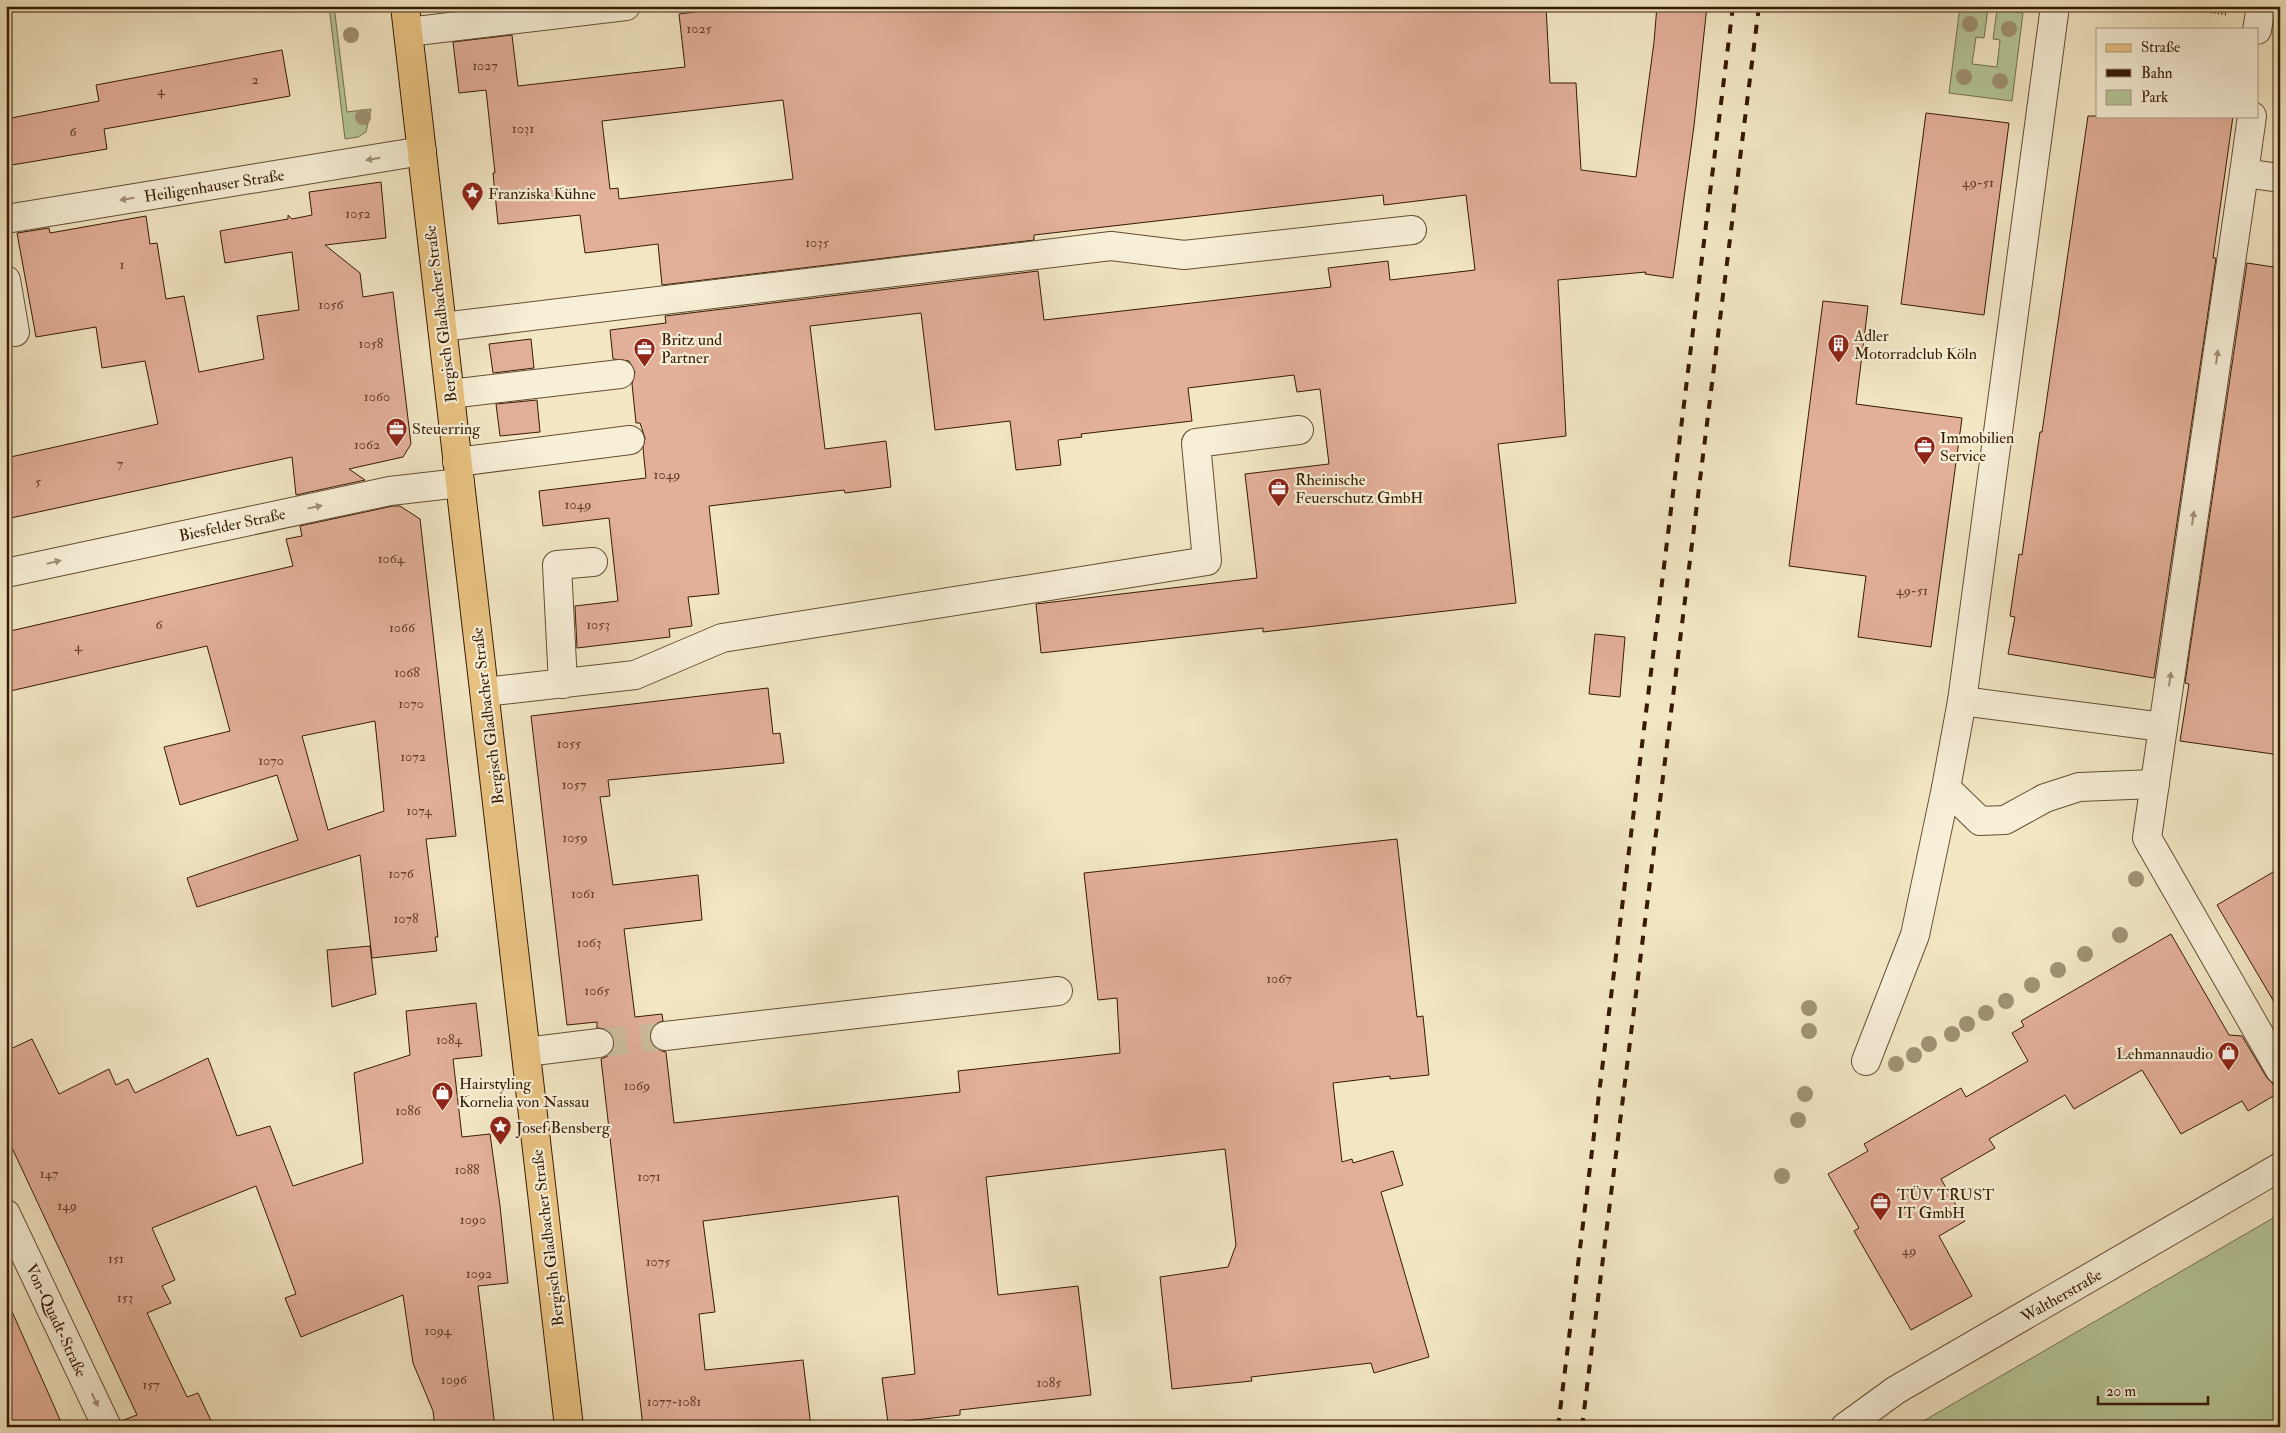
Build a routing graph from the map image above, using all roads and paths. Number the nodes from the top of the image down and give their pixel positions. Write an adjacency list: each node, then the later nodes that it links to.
1 (626, 6): 5 (street)
2 (2054, 6): 24 (street)
3 (2173, 6): 4 (path)
4 (2259, 18)
5 (406, 19): 7 (main road, Bergisch Gladbacher Straße)
6 (2252, 118): 8 (street)
7 (422, 151): 10 (street, Heiligenhauser Straße, one-way to 10); 13 (main road, Bergisch Gladbacher Straße)
8 (2244, 173): 9 (street); 25 (street, one-way to 8)
9 (2280, 178)
10 (6, 219)
11 (1412, 230): 13 (street)
12 (6, 280): 14 (street)
13 (442, 327): 16 (main road, Bergisch Gladbacher Straße)
14 (15, 332)
15 (620, 374): 16 (street)
16 (450, 394): 19 (main road, Bergisch Gladbacher Straße)
17 (1299, 430): 22 (street)
18 (630, 440): 19 (street, Biesfelder Straße)
19 (459, 473): 21 (street, Biesfelder Straße, one-way to 19); 23 (main road, Bergisch Gladbacher Straße)
20 (593, 562): 22 (street)
21 (6, 573)
22 (563, 684): 23 (street)
23 (484, 692): 31 (main road, Bergisch Gladbacher Straße)
24 (1962, 700): 25 (street); 27 (street)
25 (2163, 727): 26 (street)
26 (2155, 784): 27 (street); 33 (street)
27 (1946, 788): 32 (street)
28 (1058, 991): 29 (street)
29 (665, 1036)
30 (599, 1043): 31 (street)
31 (526, 1052): 37 (main road, Bergisch Gladbacher Straße)
32 (1866, 1061)
33 (2280, 1070)
34 (2280, 1167): 38 (street, Waltherstraße)
35 (6, 1214): 36 (street, Von-Quadt-Straße, one-way to 36)
36 (107, 1427)
37 (569, 1427)
38 (1844, 1427)

